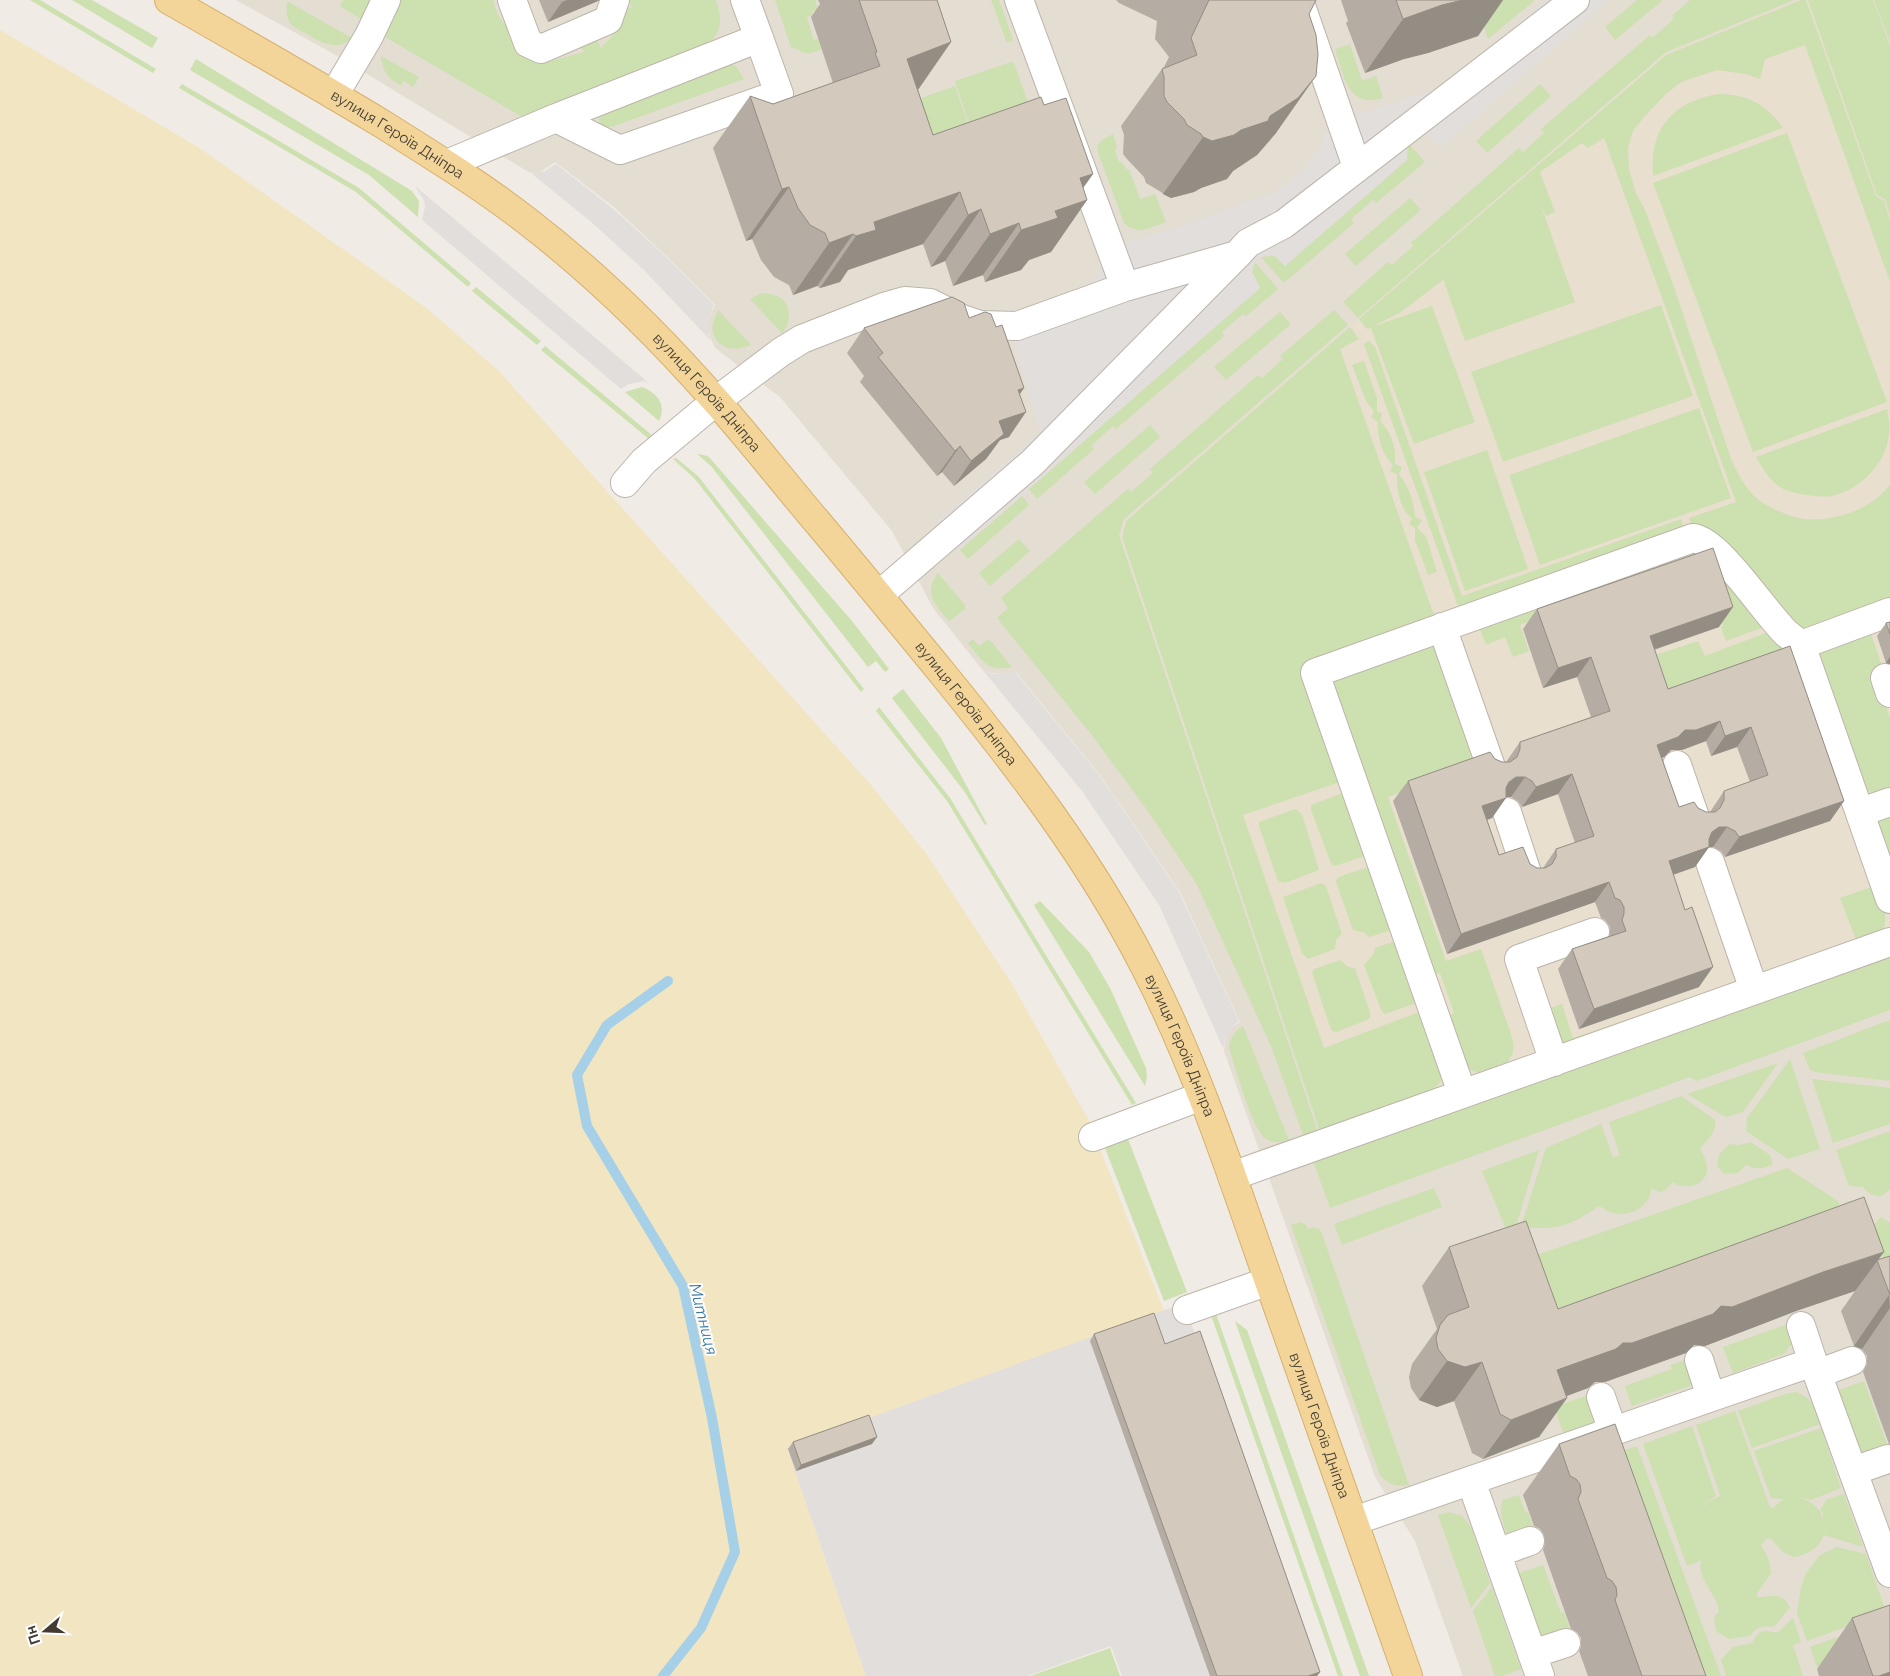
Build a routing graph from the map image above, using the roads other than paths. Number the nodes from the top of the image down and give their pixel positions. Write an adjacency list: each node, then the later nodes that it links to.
1 (169, 0): 10 (main road, вулиця Героїв Дніпра)
2 (386, 0): 10 (lane)
3 (512, 0): 4 (lane)
4 (615, 0)
5 (745, 0): 9 (lane)
6 (1020, 0): 15 (lane)
7 (1299, 0): 13 (lane)
8 (1575, 0): 13 (lane)
9 (759, 38): 11 (lane); 11 (lane)
10 (334, 95): 12 (main road, вулиця Героїв Дніпра)
11 (556, 118): 12 (lane)
12 (447, 164): 16 (main road, вулиця Героїв Дніпра)
13 (1357, 167): 14 (lane)
14 (1237, 255): 15 (lane); 18 (lane)
15 (1125, 287): 16 (lane)
16 (716, 400): 17 (lane); 18 (main road, вулиця Героїв Дніпра)
17 (625, 483)
18 (879, 595): 36 (main road, вулиця Героїв Дніпра)
19 (1890, 612): 21 (lane)
20 (1442, 627): 21 (lane); 23 (lane); 35 (lane)
21 (1801, 645): 26 (lane)
22 (1677, 765): 27 (lane)
23 (1490, 767)
24 (1890, 802): 26 (lane)
25 (1507, 812): 29 (lane)
26 (1861, 812): 30 (lane)
27 (1695, 817)
28 (1710, 862): 33 (lane)
29 (1527, 873)
30 (1890, 899)
31 (1595, 932): 34 (lane)
32 (1890, 942): 33 (lane)
33 (1754, 990): 34 (lane)
34 (1554, 1062): 35 (lane)
35 (1462, 1093): 38 (lane)
36 (1202, 1096): 37 (lane); 38 (main road, вулиця Героїв Дніпра)
37 (1093, 1136)
38 (1232, 1176): 39 (main road, вулиця Героїв Дніпра)
39 (1269, 1281): 40 (lane); 51 (main road, вулиця Героїв Дніпра)
40 (1187, 1310)
41 (1801, 1326): 44 (lane)
42 (1699, 1360): 46 (lane)
43 (1852, 1361): 44 (lane)
44 (1815, 1368): 46 (lane); 49 (lane)
45 (1601, 1397): 47 (lane)
46 (1711, 1397): 47 (lane)
47 (1612, 1431): 50 (lane)
48 (1888, 1459): 49 (lane)
49 (1853, 1471): 54 (lane)
50 (1471, 1481): 51 (lane); 53 (lane)
51 (1354, 1521): 57 (main road, вулиця Героїв Дніпра)
52 (1530, 1541): 53 (lane)
53 (1497, 1553): 56 (lane)
54 (1890, 1573)
55 (1566, 1643): 56 (lane)
56 (1536, 1665)
57 (1408, 1676)

